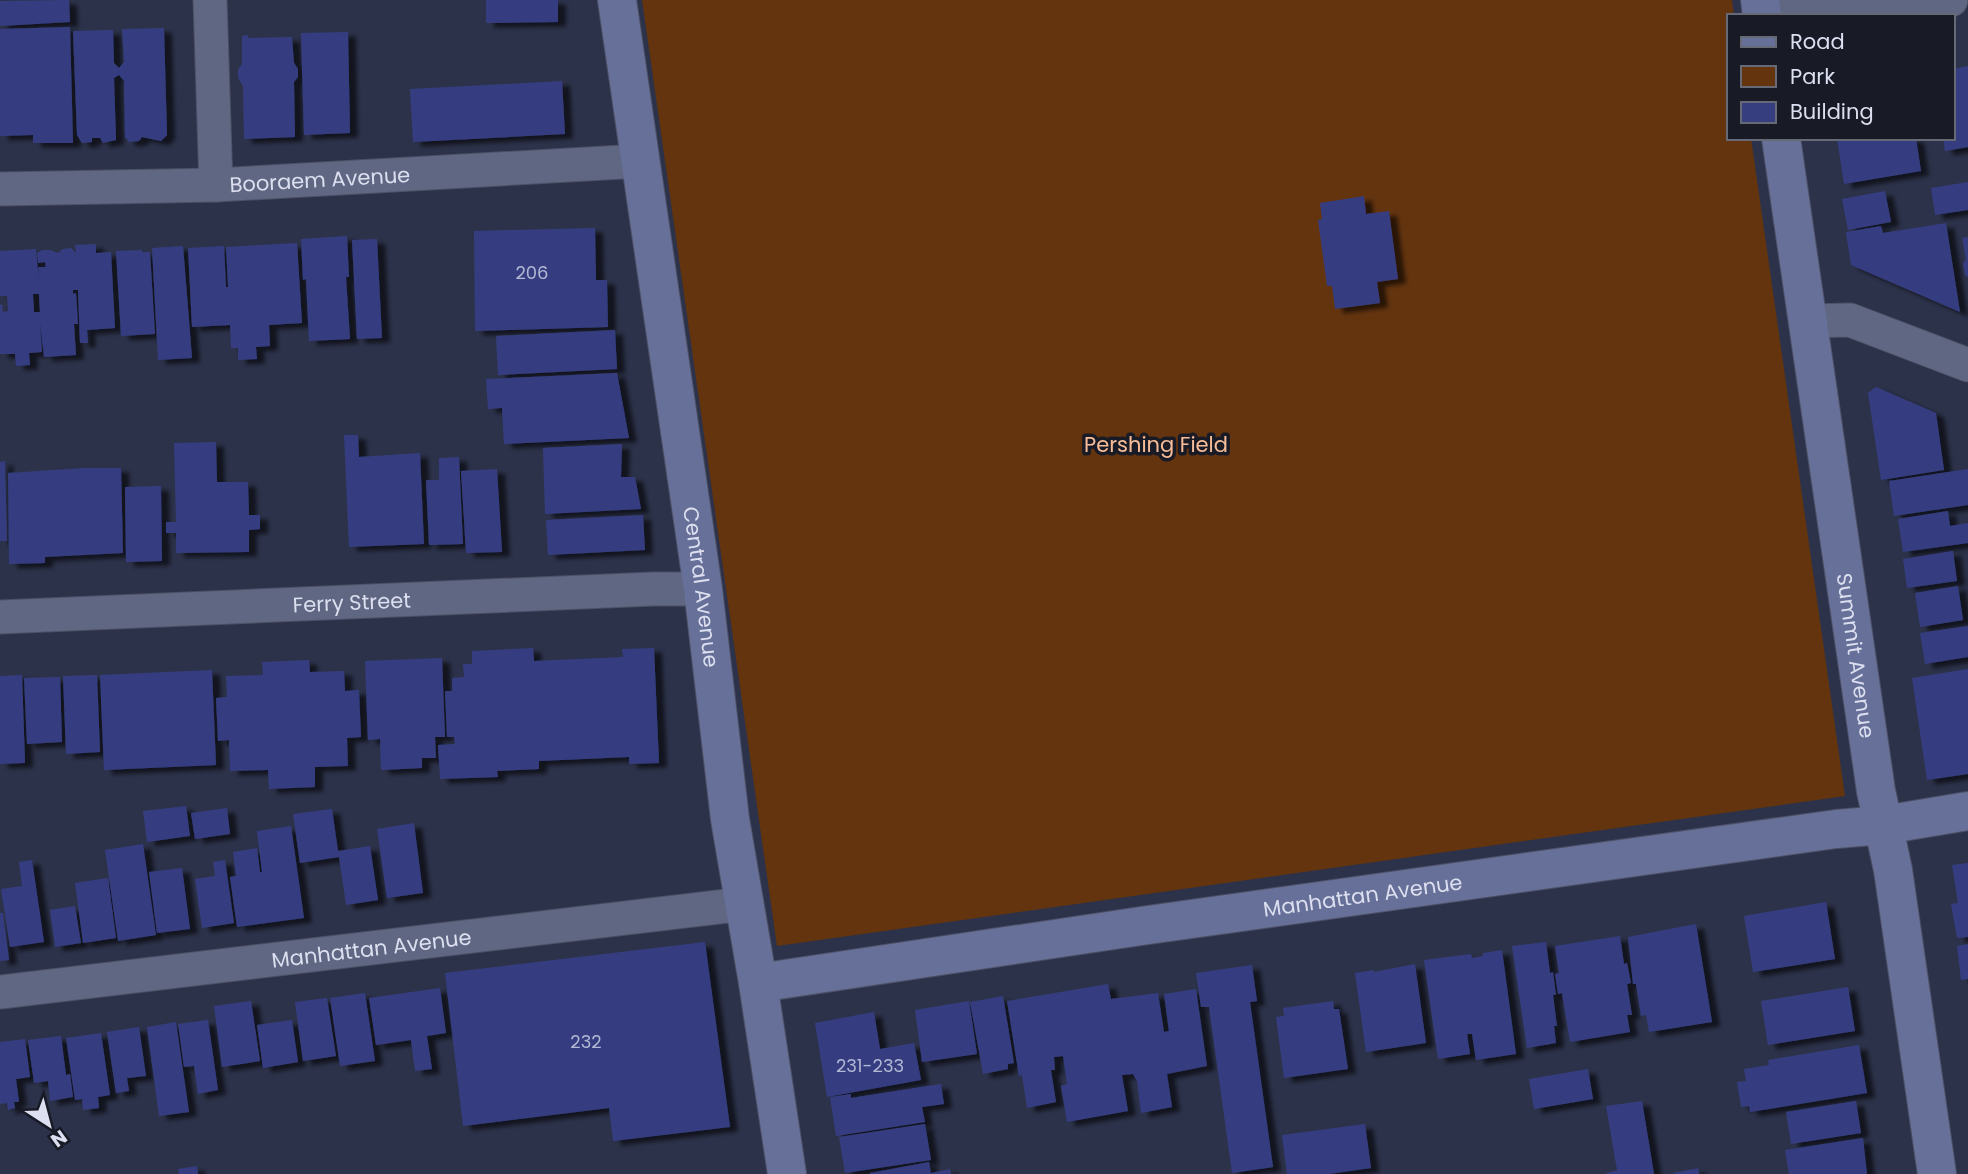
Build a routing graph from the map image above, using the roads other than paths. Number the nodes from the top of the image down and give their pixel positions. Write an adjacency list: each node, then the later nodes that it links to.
1 (211, 0): 7 (street)
2 (617, 0): 6 (street, Central Avenue)
3 (1761, 0): 4 (street)
4 (1951, 0)
5 (1781, 140): 9 (street, Summit Avenue)
6 (640, 161): 7 (street, Booraem Avenue); 11 (street, Central Avenue)
7 (216, 185): 8 (street, Booraem Avenue)
8 (0, 189)
9 (1808, 321): 10 (street); 14 (street, Summit Avenue)
10 (1968, 365)
11 (703, 589): 12 (street, Ferry Street); 15 (street, Central Avenue)
12 (0, 617)
13 (1968, 811): 14 (street, Manhattan Avenue)
14 (1884, 825): 16 (street, Manhattan Avenue); 19 (street, Summit Avenue)
15 (744, 904): 16 (street, Central Avenue); 17 (street, Manhattan Avenue)
16 (758, 983): 18 (street, Central Avenue)
17 (0, 992)
18 (787, 1174)
19 (1937, 1174)

